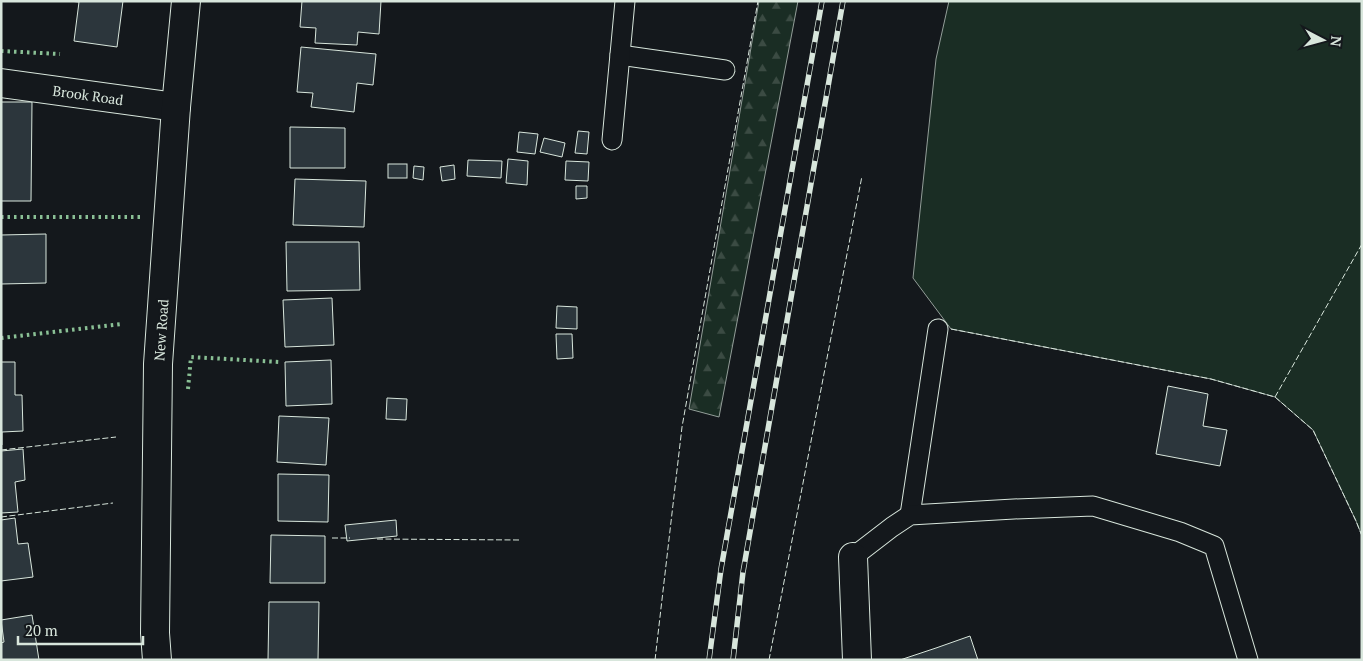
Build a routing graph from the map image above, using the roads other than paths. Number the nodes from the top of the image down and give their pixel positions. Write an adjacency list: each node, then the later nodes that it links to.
1 (186, 1): 6 (main road, New Road)
2 (625, 1): 3 (lane)
3 (620, 55): 4 (lane); 7 (lane)
4 (725, 70)
5 (1, 83): 6 (main road, Brook Road)
6 (176, 107): 11 (main road, New Road)
7 (612, 140)
8 (938, 329): 9 (lane)
9 (910, 516): 10 (lane); 13 (lane)
10 (853, 557): 12 (main road)
11 (157, 660)
12 (857, 660)
13 (1248, 660)

